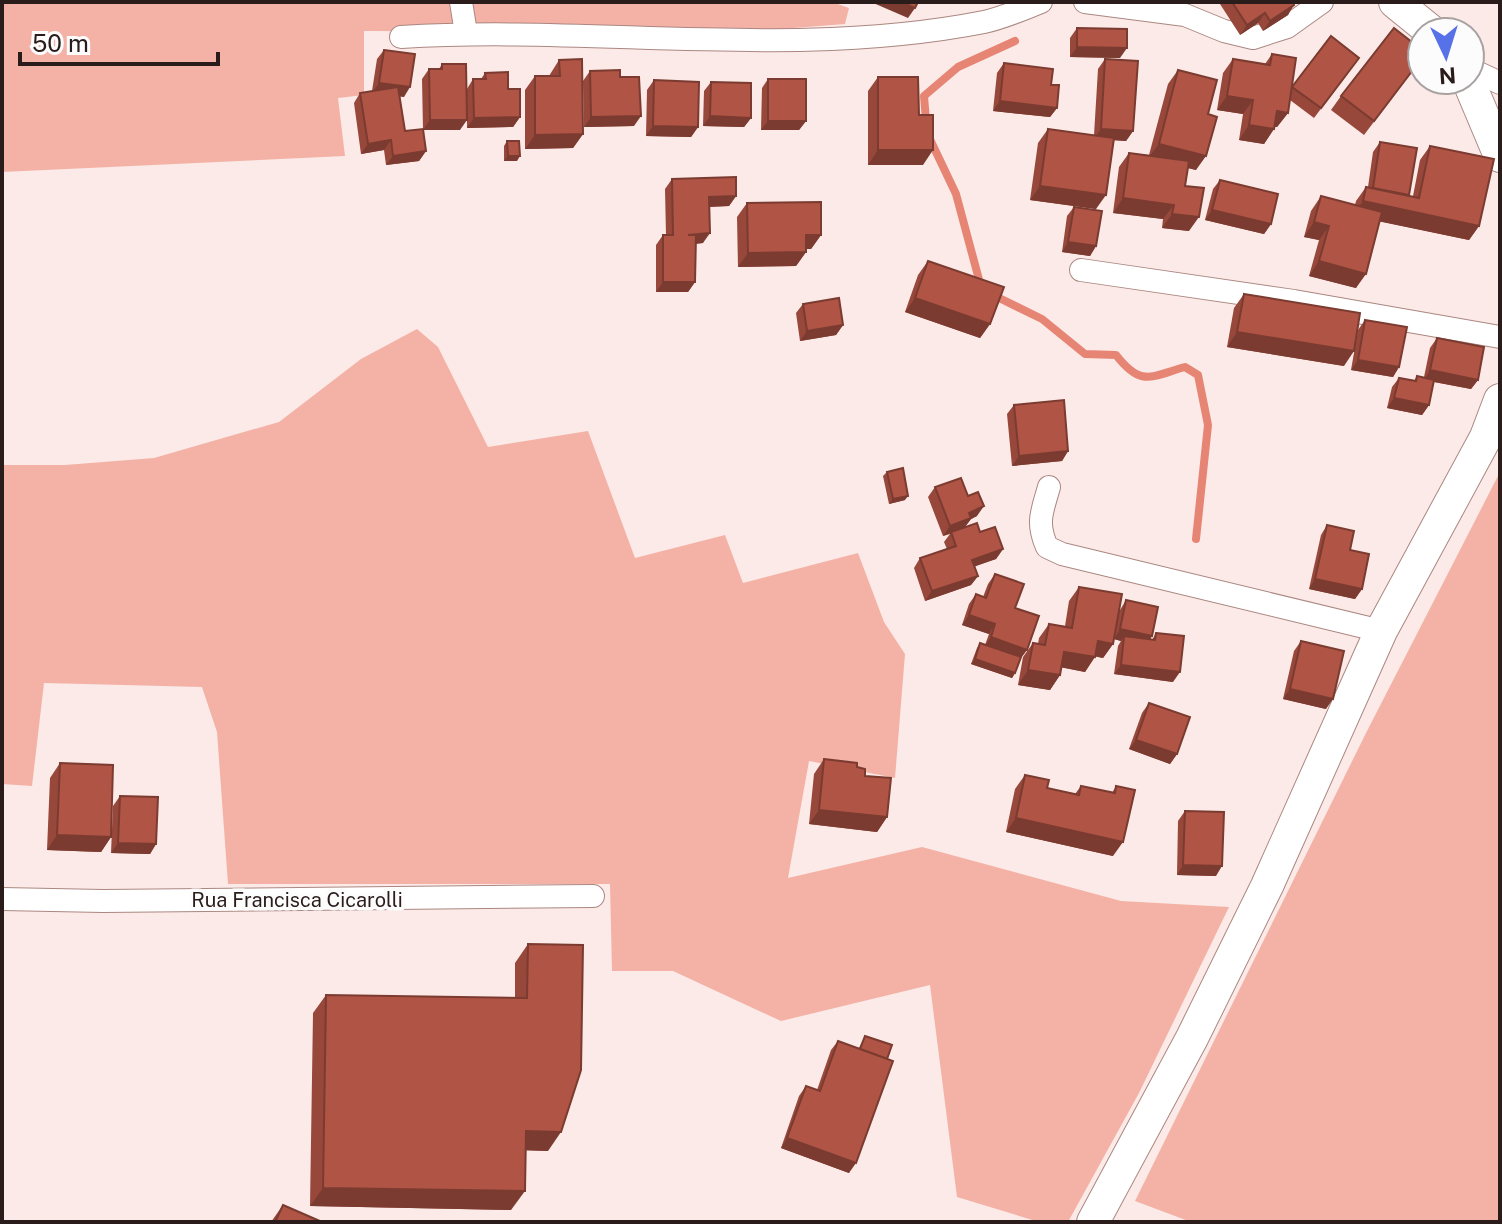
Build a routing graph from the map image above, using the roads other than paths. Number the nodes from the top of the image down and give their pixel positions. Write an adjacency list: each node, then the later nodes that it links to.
1 (461, 2): 7 (street)
2 (1041, 2): 7 (street)
3 (1085, 2): 4 (street)
4 (1322, 2)
5 (1395, 2): 6 (main road)
6 (1412, 16)
7 (466, 33): 8 (street)
8 (401, 37)
9 (1475, 96): 10 (main road)
10 (1500, 156)
11 (1081, 270): 12 (street)
12 (1500, 337)
13 (1500, 400): 15 (main road)
14 (1049, 487): 15 (street)
15 (1381, 631): 18 (main road)
16 (593, 896): 17 (street, Rua Francisca Cicarolli)
17 (2, 899)
18 (1093, 1222)

